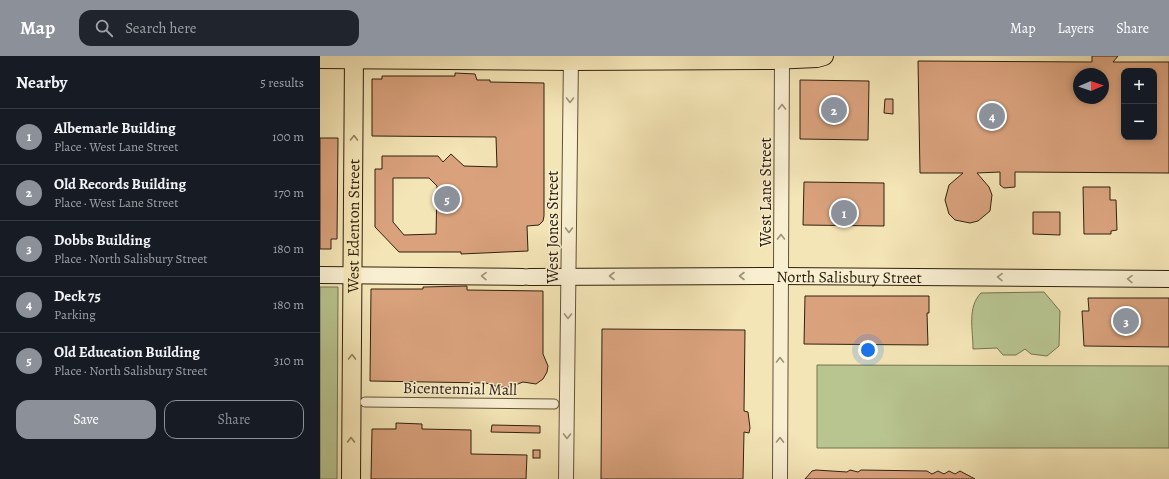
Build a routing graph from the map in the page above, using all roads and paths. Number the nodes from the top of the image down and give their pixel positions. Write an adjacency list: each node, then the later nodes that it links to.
1 (824, 56): 4 (main road)
2 (354, 58): 3 (main road); 5 (main road); 7 (main road, West Edenton Street, one-way to 2)
3 (570, 58): 4 (main road); 9 (street, West Jones Street, one-way to 9)
4 (782, 58): 8 (street, West Lane Street, one-way to 4)
5 (320, 59)
6 (320, 275): 7 (main road, North Salisbury Street)
7 (352, 275): 9 (main road, North Salisbury Street, one-way to 7); 11 (main road, West Edenton Street, one-way to 7)
8 (781, 276): 9 (main road, North Salisbury Street, one-way to 9); 10 (main road, North Salisbury Street, one-way to 8); 15 (street, West Lane Street, one-way to 8)
9 (569, 277): 14 (street, West Jones Street, one-way to 14)
10 (1169, 279)
11 (358, 399): 12 (street, Bicentennial Mall); 13 (main road, West Edenton Street, one-way to 11)
12 (554, 404)
13 (351, 479)
14 (566, 479)
15 (780, 479)

